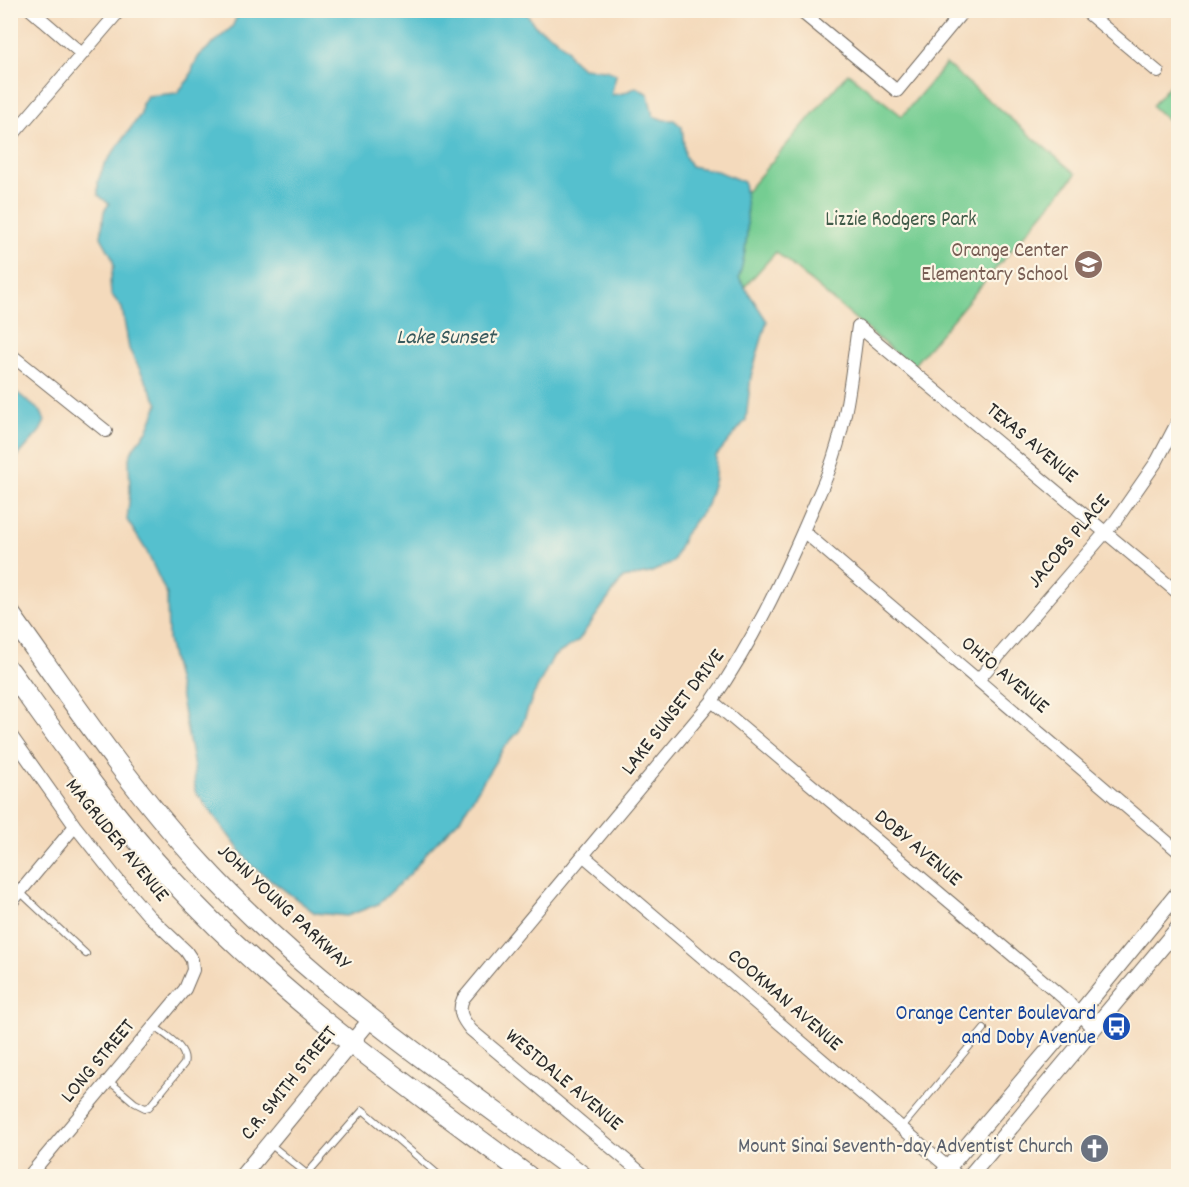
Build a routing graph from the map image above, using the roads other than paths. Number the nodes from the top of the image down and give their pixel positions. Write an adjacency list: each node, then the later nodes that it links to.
1 (31, 10): 6 (street)
2 (120, 10): 6 (street)
3 (799, 10): 4 (street)
4 (964, 10)
5 (1084, 10): 7 (street)
6 (82, 54): 8 (street)
7 (1158, 72)
8 (10, 138)
9 (858, 326): 13 (street, LAKE SUNSET DRIVE); 14 (street, TEXAS AVENUE)
10 (10, 354): 12 (street)
11 (1179, 421): 14 (street, JACOBS PLACE)
12 (106, 431)
13 (803, 531): 18 (street, OHIO AVENUE); 19 (street, LAKE SUNSET DRIVE)
14 (1106, 532): 15 (street, TEXAS AVENUE); 18 (street, JACOBS PLACE)
15 (1179, 593)
16 (10, 614): 32 (main road, JOHN YOUNG PARKWAY)
17 (10, 671): 36 (main road)
18 (978, 680): 22 (street, OHIO AVENUE)
19 (712, 701): 23 (street, LAKE SUNSET DRIVE); 31 (street, DOBY AVENUE)
20 (10, 734): 21 (street, MAGRUDER AVENUE)
21 (75, 826): 24 (street); 29 (street, MAGRUDER AVENUE)
22 (1179, 851)
23 (584, 856): 30 (street, LAKE SUNSET DRIVE); 38 (street, COOKMAN AVENUE)
24 (20, 892): 26 (street); 28 (lane)
25 (1179, 893): 31 (street)
26 (10, 904)
27 (1179, 928): 35 (street)
28 (87, 954)
29 (193, 970): 33 (street, LONG STREET)
30 (460, 1011): 46 (street, WESTDALE AVENUE)
31 (1079, 1014): 35 (street, DOBY AVENUE); 40 (street)
32 (371, 1019): 36 (street, C.R. SMITH STREET); 45 (main road, JOHN YOUNG PARKWAY)
33 (154, 1026): 37 (street, LONG STREET); 37 (lane)
34 (984, 1029): 38 (lane)
35 (1094, 1030): 47 (street)
36 (351, 1044): 39 (street, C.R. SMITH STREET); 44 (main road)
37 (109, 1081): 41 (street, LONG STREET)
38 (902, 1127): 40 (street, COOKMAN AVENUE)
39 (269, 1143): 42 (street, C.R. SMITH STREET); 43 (lane)
40 (949, 1173)
41 (29, 1176)
42 (242, 1176)
43 (440, 1176)
44 (528, 1176)
45 (582, 1176)
46 (645, 1176)
47 (970, 1176)

